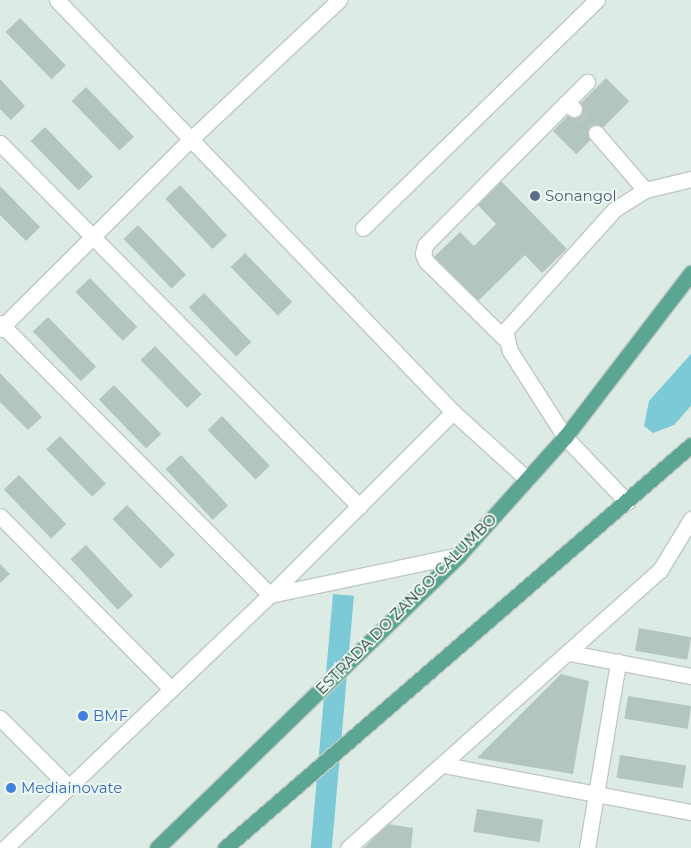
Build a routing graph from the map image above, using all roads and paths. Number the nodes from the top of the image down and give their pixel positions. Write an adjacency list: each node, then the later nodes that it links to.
1 (58, 0): 6 (street)
2 (339, 0): 6 (street)
3 (597, 0): 10 (street)
4 (587, 82): 14 (street)
5 (596, 133): 9 (street)
6 (192, 138): 11 (street); 15 (street)
7 (0, 144): 11 (street)
8 (691, 179): 9 (street)
9 (645, 190): 14 (street)
10 (363, 228)
11 (95, 238): 13 (street); 20 (street)
12 (691, 273): 16 (main road, ESTRADA DO ZANGO-CALUMBO)
13 (1, 326): 25 (street)
14 (504, 338): 16 (street)
15 (453, 412): 18 (street); 20 (street)
16 (565, 437): 18 (main road, ESTRADA DO ZANGO-CALUMBO); 19 (street)
17 (691, 445): 19 (main road)
18 (527, 479): 24 (main road, ESTRADA DO ZANGO-CALUMBO)
19 (627, 502): 37 (main road)
20 (359, 506): 25 (street)
21 (0, 516): 29 (street)
22 (691, 519): 23 (street)
23 (685, 536): 26 (street)
24 (459, 556): 25 (street); 36 (main road, ESTRADA DO ZANGO-CALUMBO)
25 (270, 595): 29 (street)
26 (570, 653): 27 (street); 31 (street)
27 (618, 662): 28 (street); 33 (street)
28 (691, 676)
29 (171, 689): 32 (street)
30 (0, 718): 32 (street)
31 (444, 765): 33 (street); 38 (street)
32 (68, 786): 35 (street)
33 (594, 796): 34 (street); 39 (street)
34 (691, 812)
35 (5, 848)
36 (157, 848)
37 (226, 848)
38 (348, 848)
39 (587, 848)

